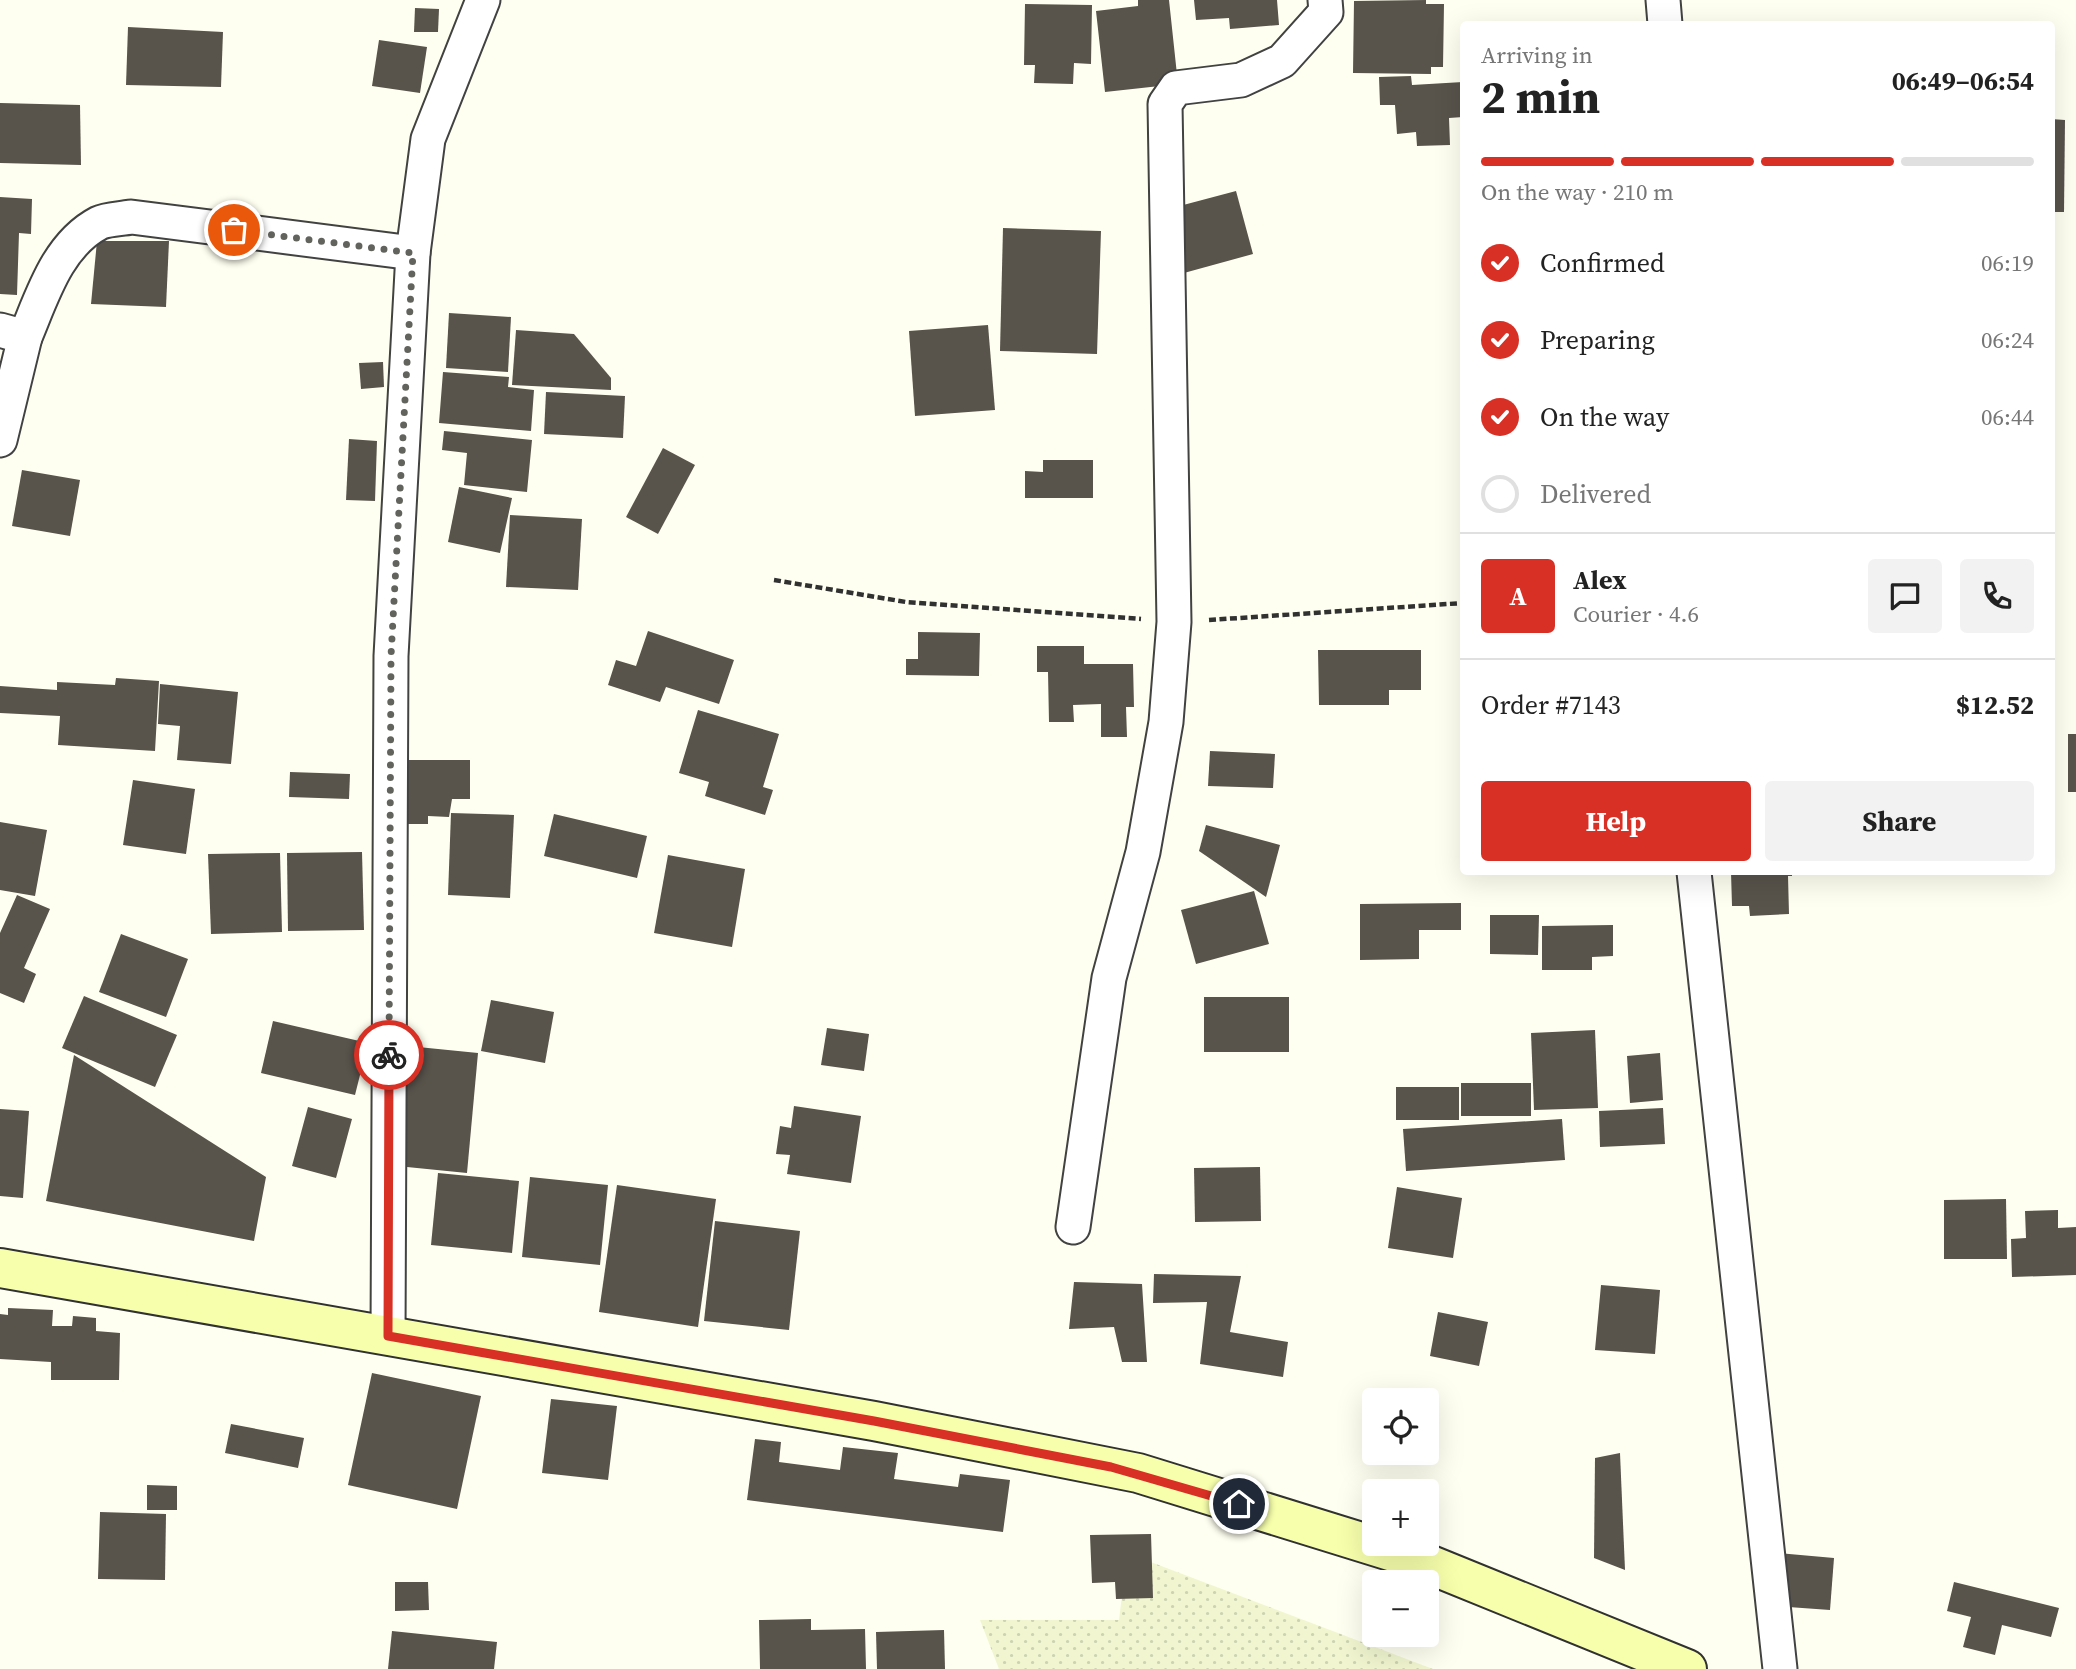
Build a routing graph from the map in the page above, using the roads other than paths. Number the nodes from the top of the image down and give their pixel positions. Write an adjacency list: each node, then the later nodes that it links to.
1 (483, 0): 5 (street)
2 (1325, 0): 9 (street)
3 (1663, 0): 4 (street)
4 (1665, 21)
5 (413, 253): 6 (street); 11 (street)
6 (12, 334): 7 (street)
7 (0, 440)
8 (1694, 875): 13 (street)
9 (1073, 1227)
10 (0, 1268): 11 (main road)
11 (388, 1336): 12 (main road)
12 (1687, 1669)
13 (1780, 1669)

